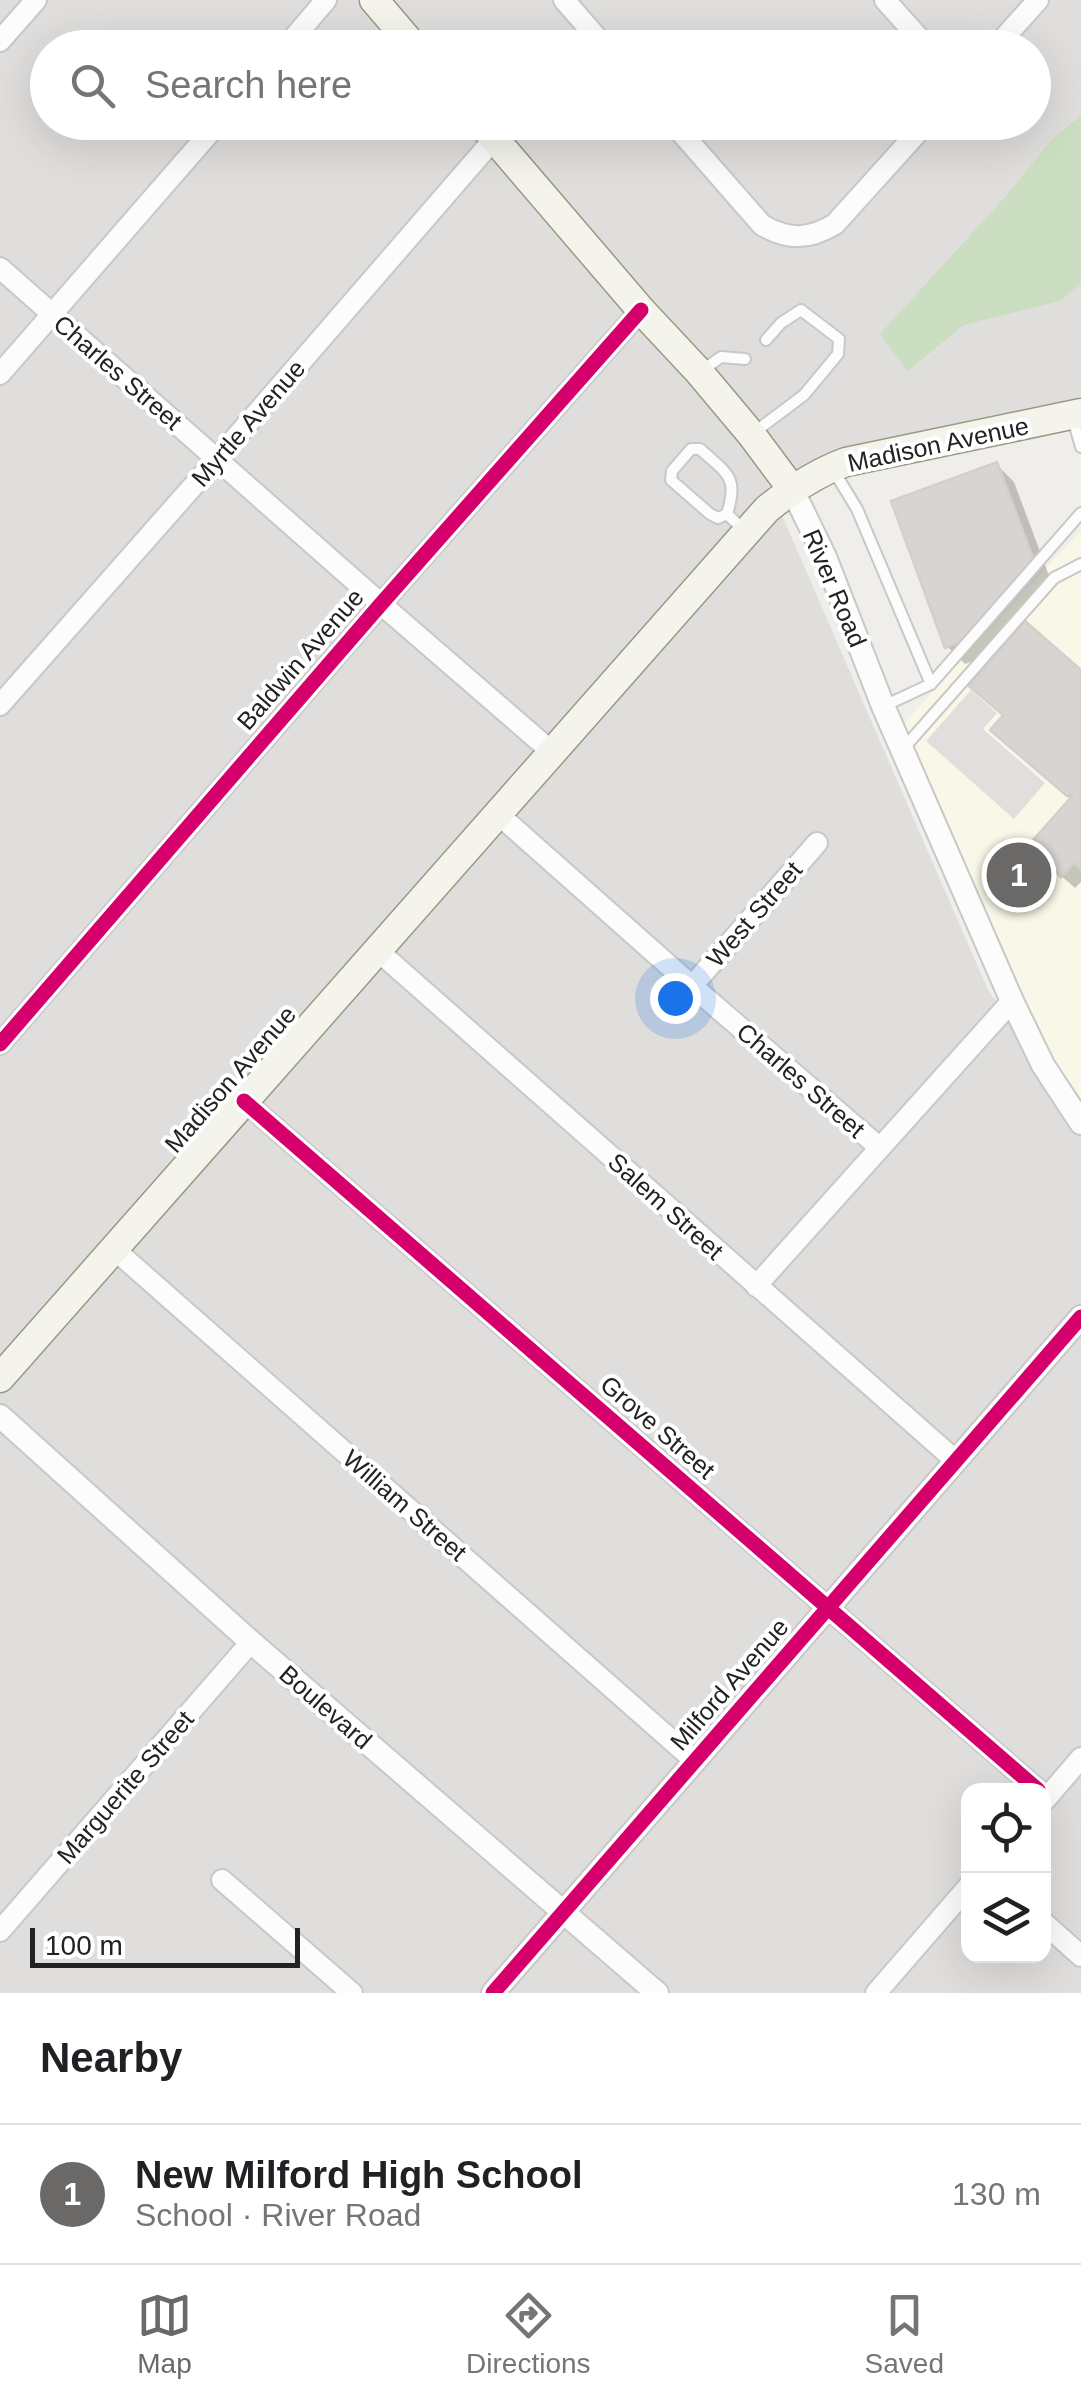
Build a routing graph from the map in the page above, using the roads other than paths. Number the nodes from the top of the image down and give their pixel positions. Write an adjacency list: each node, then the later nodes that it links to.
1 (36, 0): 12 (street)
2 (326, 0): 7 (street)
3 (374, 0): 8 (main road)
4 (564, 0): 9 (street)
5 (885, 0): 10 (street)
6 (1038, 0): 11 (street)
7 (300, 30)
8 (400, 30)
9 (589, 30)
10 (912, 30)
11 (1011, 30)
12 (0, 41)
13 (203, 140): 20 (street)
14 (486, 140): 28 (street, Myrtle Avenue)
15 (506, 140): 19 (main road, River Road)
16 (688, 140): 17 (street)
17 (911, 140)
18 (0, 268): 20 (street, Charles Street)
19 (641, 310): 23 (main road, River Road); 34 (street, Baldwin Avenue)
20 (52, 314): 24 (street); 28 (street, Charles Street)
21 (766, 340): 26 (lane)
22 (745, 358): 23 (lane)
23 (699, 372): 26 (main road, River Road)
24 (0, 374)
25 (1077, 414): 27 (lane); 29 (main road, Madison Avenue)
26 (751, 434): 30 (main road, River Road)
27 (1081, 447)
28 (217, 460): 34 (street, Charles Street); 36 (street, Myrtle Avenue)
29 (832, 467): 30 (main road, Madison Avenue); 35 (lane)
30 (792, 489): 32 (main road, Madison Avenue); 37 (street, River Road)
31 (1081, 513): 35 (lane)
32 (736, 523): 32 (lane); 39 (main road, Madison Avenue)
33 (1081, 564): 38 (lane)
34 (381, 604): 39 (street, Charles Street); 45 (street, Baldwin Avenue)
35 (931, 684): 37 (lane)
36 (0, 705)
37 (883, 706): 38 (street, River Road)
38 (902, 749): 44 (street, River Road)
39 (552, 752): 40 (main road, Madison Avenue)
40 (498, 814): 42 (main road, Madison Avenue); 43 (street, Charles Street)
41 (817, 842): 43 (street, West Street)
42 (377, 950): 46 (main road, Madison Avenue); 50 (street, Salem Street)
43 (692, 986): 48 (street, Charles Street)
44 (1012, 1001): 47 (street, River Road); 48 (street)
45 (0, 1044)
46 (244, 1100): 49 (main road, Madison Avenue); 55 (street, Grove Street)
47 (1080, 1118)
48 (880, 1148): 50 (street)
49 (114, 1250): 52 (main road, Madison Avenue); 58 (street, William Street)
50 (756, 1286): 54 (street, Salem Street)
51 (1081, 1318): 54 (street, Milford Avenue)
52 (0, 1378)
53 (0, 1416): 56 (street, Boulevard)
54 (956, 1462): 55 (street, Milford Avenue)
55 (828, 1608): 58 (street, Milford Avenue); 59 (street, Grove Street)
56 (251, 1642): 63 (street, Boulevard); 65 (street, Marguerite Street)
57 (1081, 1758): 60 (street)
58 (696, 1761): 63 (street, Milford Avenue)
59 (1028, 1783)
60 (1051, 1788)
61 (222, 1880): 67 (street)
62 (961, 1895): 70 (street)
63 (563, 1912): 68 (street, Milford Avenue); 69 (street, Boulevard)
64 (1051, 1929): 66 (street)
65 (0, 1931)
66 (1081, 1956)
67 (352, 1993)
68 (493, 1993)
69 (657, 1993)
70 (876, 1993)

